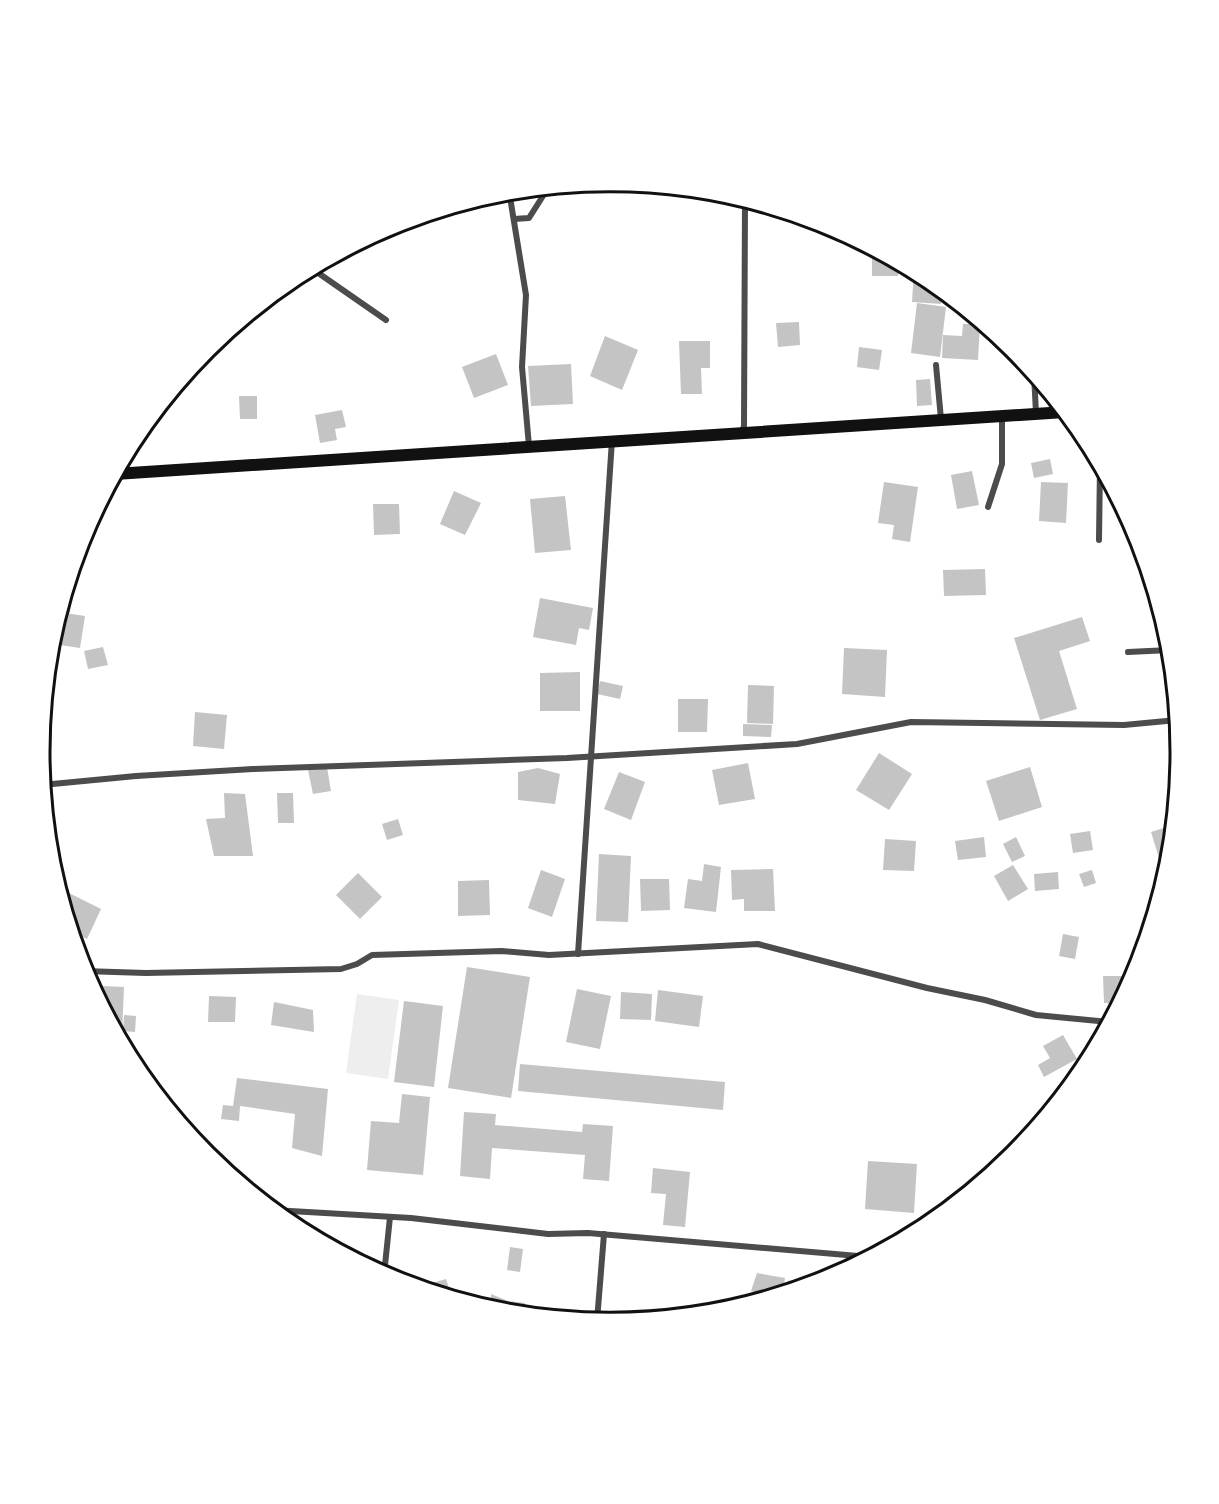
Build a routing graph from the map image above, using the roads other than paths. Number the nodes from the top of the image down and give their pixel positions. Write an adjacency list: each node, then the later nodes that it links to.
1 (543, 196): 4 (street)
2 (511, 201): 4 (street)
3 (745, 209): 13 (street)
4 (514, 219): 15 (street)
5 (319, 274): 6 (street)
6 (386, 320)
7 (936, 365): 12 (street)
8 (1035, 387): 10 (street)
9 (1055, 412): 10 (main road)
10 (1036, 413): 11 (main road)
11 (1002, 416): 12 (main road); 18 (street)
12 (941, 419): 13 (main road)
13 (742, 432): 14 (main road)
14 (612, 440): 15 (main road); 23 (street)
15 (529, 446): 16 (main road)
16 (124, 473)
17 (1100, 482): 19 (street)
18 (988, 507)
19 (1099, 540)
20 (1160, 650): 21 (street)
21 (1128, 652)
22 (1168, 721): 23 (street)
23 (592, 757): 24 (street); 25 (street)
24 (51, 784)
25 (578, 954): 26 (street); 27 (street)
26 (94, 971)
27 (1100, 1021)
28 (289, 1211): 29 (street)
29 (390, 1217): 30 (street); 32 (street)
30 (604, 1234): 31 (street); 33 (street)
31 (854, 1256)
32 (385, 1264)
33 (598, 1312)

